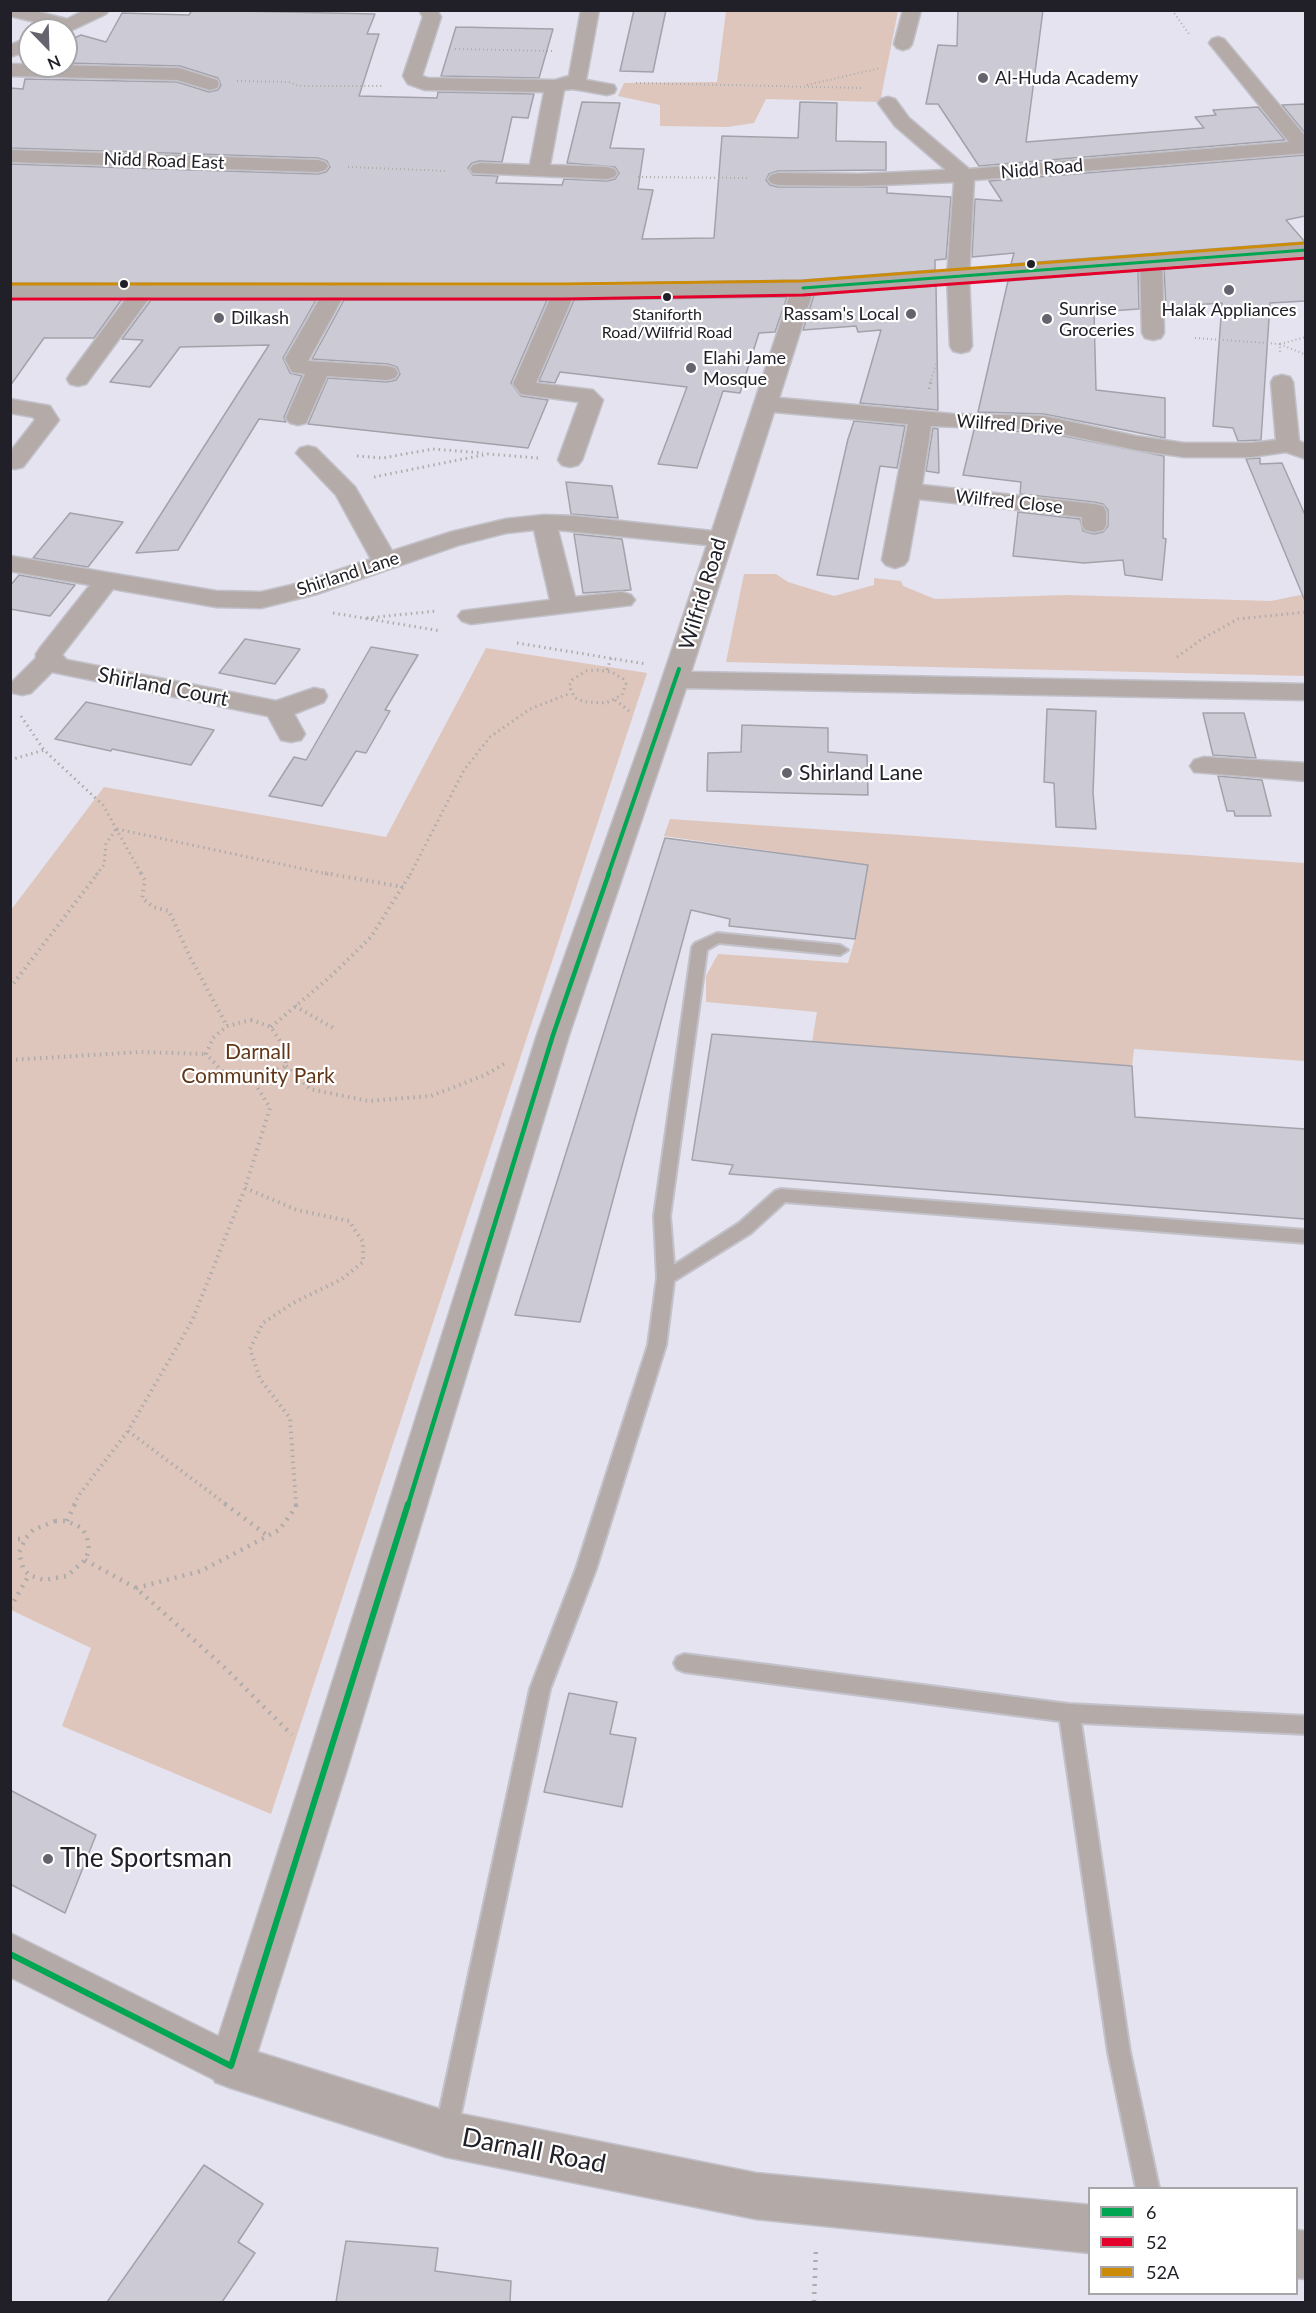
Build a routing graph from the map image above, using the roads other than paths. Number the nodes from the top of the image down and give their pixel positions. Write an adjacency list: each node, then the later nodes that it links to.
1 (100, 10): 7 (street)
2 (428, 10): 12 (street)
3 (590, 10): 14 (street)
4 (912, 10): 9 (street)
5 (10, 11): 6 (street)
6 (34, 18)
7 (78, 20)
8 (1218, 43): 17 (street)
9 (903, 44)
10 (10, 70): 13 (street)
11 (387, 80): 12 (street)
12 (415, 80): 14 (street)
13 (210, 84)
14 (564, 85): 15 (street); 21 (street)
15 (608, 88)
16 (888, 103): 23 (street)
17 (1304, 147): 23 (street, Nidd Road)
18 (10, 156): 19 (street, Nidd Road East)
19 (318, 166)
20 (480, 169): 21 (street)
21 (539, 170): 22 (street)
22 (607, 173)
23 (964, 175): 24 (street, Nidd Road); 27 (street)
24 (778, 179)
25 (1305, 250): 26 (main road)
26 (1151, 261): 27 (main road); 33 (street)
27 (958, 277): 28 (main road); 34 (street)
28 (803, 288): 32 (main road); 39 (street, Wilfrid Road)
29 (144, 290): 30 (main road); 31 (main road); 37 (street)
30 (10, 291)
31 (335, 291): 32 (main road); 35 (street)
32 (564, 292): 45 (street)
33 (1153, 333)
34 (961, 346)
35 (319, 369): 36 (street); 42 (street)
36 (387, 373)
37 (78, 379)
38 (1291, 394): 43 (street, Wilfred Drive)
39 (767, 404): 41 (street, Wilfred Drive); 50 (street, Wilfrid Road)
40 (10, 406): 46 (street)
41 (921, 417): 43 (street, Wilfred Drive); 47 (street)
42 (298, 418)
43 (1297, 448)
44 (308, 453): 52 (street)
45 (570, 460)
46 (15, 462)
47 (909, 491): 49 (street, Wilfred Close); 51 (street)
48 (544, 522): 50 (street, Shirland Lane); 52 (street, Shirland Lane); 56 (street)
49 (1094, 525)
50 (720, 539): 59 (street, Wilfrid Road)
51 (895, 560)
52 (385, 561): 54 (street, Shirland Lane)
53 (10, 562): 54 (street, Shirland Lane)
54 (107, 580): 58 (street)
55 (622, 600): 56 (street)
56 (564, 606): 57 (street)
57 (471, 616)
58 (28, 678): 62 (street, Shirland Court)
59 (676, 680): 60 (street); 73 (street, Wilfrid Road)
60 (1305, 692)
61 (314, 696): 62 (street)
62 (278, 710): 63 (street)
63 (291, 734)
64 (1204, 766): 65 (street)
65 (1305, 772)
66 (840, 950): 68 (lane)
67 (1305, 1237): 68 (lane)
68 (666, 1278): 74 (lane)
69 (684, 1663): 70 (lane)
70 (1069, 1713): 71 (lane); 75 (lane)
71 (1305, 1725)
72 (10, 1954): 73 (main road, Darnall Road)
73 (231, 2066): 74 (main road, Darnall Road)
74 (446, 2134): 76 (main road, Darnall Road)
75 (1148, 2187)
76 (1088, 2229)

